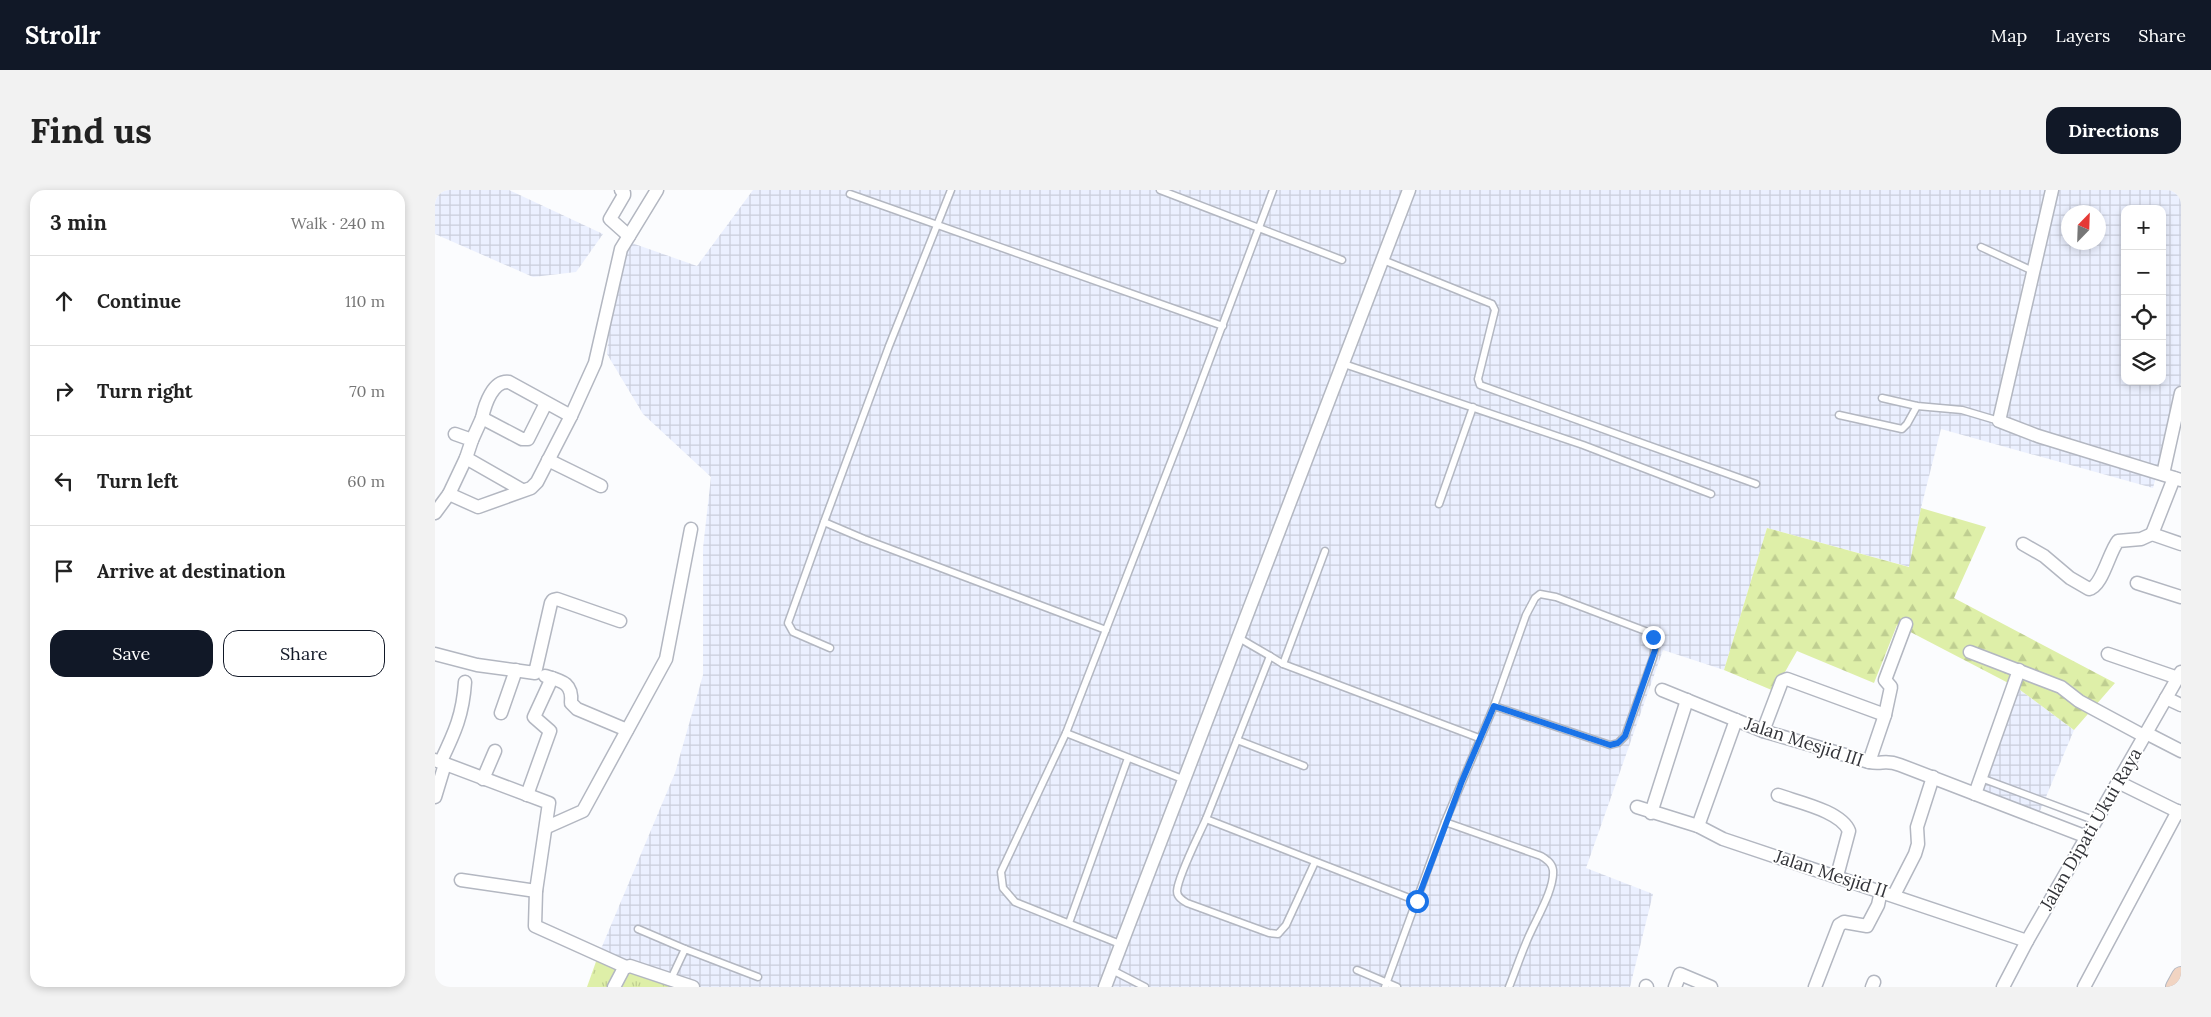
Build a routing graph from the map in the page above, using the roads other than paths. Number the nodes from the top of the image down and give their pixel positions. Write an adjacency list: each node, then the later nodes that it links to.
1 (621, 190): 11 (street)
2 (657, 190): 11 (street)
3 (951, 190): 9 (lane)
4 (1160, 190): 10 (lane)
5 (1273, 190): 10 (lane)
6 (1409, 190): 14 (street)
7 (2052, 190): 15 (street)
8 (850, 194): 9 (lane)
9 (937, 224): 16 (lane); 40 (lane)
10 (1259, 228): 13 (lane); 16 (lane)
11 (629, 236): 24 (street)
12 (1981, 247): 15 (lane)
13 (1342, 260)
14 (1383, 260): 17 (street); 33 (lane)
15 (2033, 271): 26 (street)
16 (1223, 326): 50 (lane)
17 (1344, 364): 22 (lane); 51 (street)
18 (2181, 393): 28 (street)
19 (1882, 398): 21 (lane)
20 (546, 403): 24 (street); 25 (street); 25 (street)
21 (1917, 406): 23 (lane); 26 (lane)
22 (1473, 407): 37 (lane); 38 (lane)
23 (1839, 415)
24 (571, 416): 31 (street)
25 (482, 418): 29 (street)
26 (1999, 421): 32 (street)
27 (455, 434): 29 (street)
28 (2176, 437): 32 (street)
29 (472, 440): 30 (street)
30 (465, 458): 35 (street); 36 (street)
31 (547, 460): 34 (street); 35 (street)
32 (2173, 477): 42 (street)
33 (1756, 484)
34 (601, 486)
35 (522, 490): 36 (street)
36 (449, 494): 39 (street)
37 (1711, 494)
38 (1439, 504)
39 (435, 513)
40 (823, 522): 50 (lane); 52 (lane)
41 (691, 529): 72 (street)
42 (2152, 534): 43 (street); 44 (street)
43 (2023, 544)
44 (2181, 544)
45 (1325, 551): 57 (lane)
46 (2137, 583): 47 (street)
47 (2181, 597)
48 (620, 621): 60 (street)
49 (1906, 624): 70 (street)
50 (1106, 630): 74 (lane)
51 (1239, 638): 56 (lane); 87 (street)
52 (830, 648)
53 (1970, 652): 59 (street)
54 (435, 654): 58 (street)
55 (2109, 654): 61 (street)
56 (1269, 656): 57 (lane); 77 (lane)
57 (1283, 664): 76 (lane)
58 (515, 670): 60 (street); 69 (street)
59 (2019, 670): 75 (street); 85 (street)
60 (535, 673): 62 (street)
61 (2179, 675): 65 (street, Jalan Dipati Ukui Raya)
62 (552, 678): 72 (street); 90 (street)
63 (465, 682): 81 (street)
64 (1662, 690): 66 (street, Jalan Mesjid III)
65 (2166, 698): 67 (street); 75 (street, Jalan Dipati Ukui Raya)
66 (1687, 700): 71 (street, Jalan Mesjid III); 95 (street)
67 (2181, 705)
68 (1494, 706): 68 (lane); 76 (lane)
69 (501, 712)
70 (1885, 715): 73 (street); 82 (street)
71 (1736, 720): 73 (street, Jalan Mesjid III); 99 (street)
72 (627, 730): 100 (street)
73 (1763, 731): 82 (street, Jalan Mesjid III)
74 (1065, 733): 80 (lane); 109 (lane)
75 (2145, 734): 79 (street); 88 (street, Jalan Dipati Ukui Raya)
76 (1479, 738): 98 (lane)
77 (1237, 740): 83 (lane); 96 (lane)
78 (495, 751): 86 (street)
79 (2181, 751)
80 (1128, 758): 87 (lane); 109 (lane)
81 (440, 761): 86 (street); 92 (street)
82 (1869, 762): 84 (street, Jalan Mesjid III)
83 (1304, 766)
84 (1933, 777): 89 (street, Jalan Mesjid III); 107 (street)
85 (1981, 778): 89 (street); 97 (lane)
86 (483, 779): 90 (street)
87 (1185, 780): 112 (street)
88 (2119, 782): 94 (street); 97 (street, Jalan Dipati Ukui Raya)
89 (1975, 794): 101 (street, Jalan Mesjid III)
90 (527, 795): 100 (street)
91 (1777, 795): 103 (street)
92 (435, 797)
93 (1637, 807): 95 (street, Jalan Mesjid II)
94 (2179, 812): 131 (street)
95 (1651, 813): 99 (street, Jalan Mesjid II)
96 (1206, 819): 102 (lane); 102 (lane)
97 (2096, 820): 101 (street, Jalan Dipati Ukui Raya)
98 (1445, 822): 108 (lane); 126 (lane)
99 (1698, 826): 103 (street, Jalan Mesjid II)
100 (547, 827): 105 (street)
101 (2087, 837): 111 (street, Jalan Dipati Ukui Raya)
102 (1315, 862): 108 (lane)
103 (1837, 876): 106 (street, Jalan Mesjid II)
104 (461, 880): 105 (street)
105 (536, 891): 114 (street)
106 (1881, 891): 107 (street, Jalan Mesjid II); 129 (street)
107 (1894, 895): 111 (street, Jalan Mesjid II)
108 (1417, 901): 120 (lane)
109 (1069, 923): 112 (lane)
110 (638, 929): 113 (lane)
111 (2027, 941): 130 (street, Jalan Dipati Ukui Raya)
112 (1120, 944): 115 (street)
113 (685, 949): 118 (lane); 119 (lane)
114 (627, 966): 119 (street); 121 (street)
115 (1112, 970): 123 (street); 124 (lane)
116 (1357, 970): 120 (lane)
117 (2181, 976): 132 (street)
118 (758, 977)
119 (671, 979): 122 (street)
120 (1385, 985): 125 (lane)
121 (614, 987)
122 (693, 987)
123 (1105, 987)
124 (1145, 987)
125 (1397, 987)
126 (1509, 987)
127 (1675, 987): 128 (street)
128 (1711, 987)
129 (1815, 987)
130 (2003, 987)
131 (2084, 987)
132 (2175, 987)

